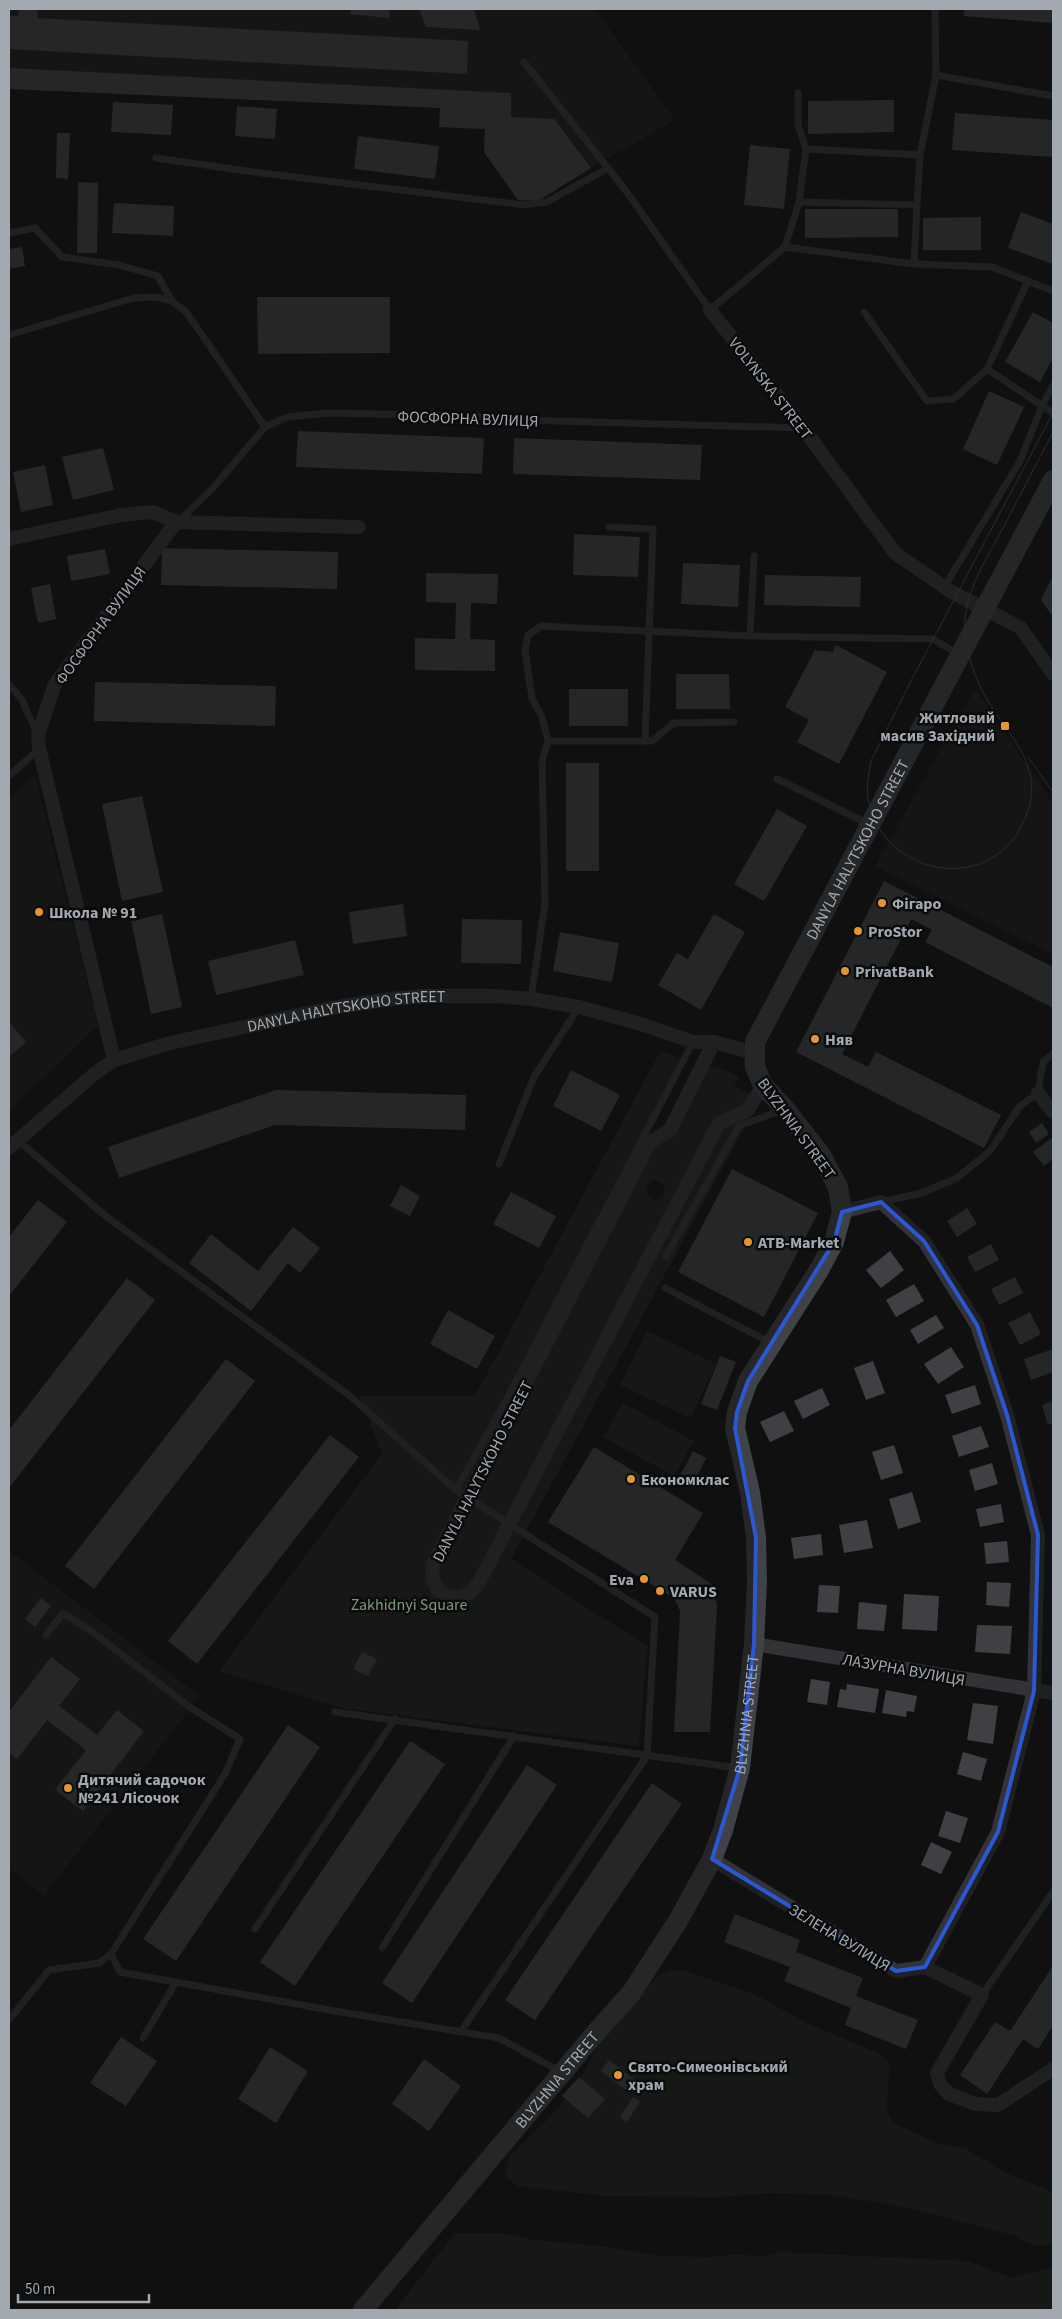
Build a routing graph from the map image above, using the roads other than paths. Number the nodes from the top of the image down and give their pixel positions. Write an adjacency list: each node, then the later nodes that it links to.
1 (936, 9): 3 (lane)
2 (524, 62): 9 (lane, VOLYNSKA STREET)
3 (936, 75): 5 (lane); 7 (lane)
4 (798, 94): 6 (lane)
5 (1053, 96)
6 (806, 148): 7 (lane); 10 (lane)
7 (920, 155): 11 (lane)
8 (156, 158): 9 (lane)
9 (608, 168): 18 (lane, VOLYNSKA STREET)
10 (799, 202): 11 (lane); 13 (lane)
11 (917, 205): 14 (lane)
12 (9, 232): 17 (lane)
13 (785, 247): 14 (lane); 18 (lane)
14 (914, 264): 15 (lane)
15 (1028, 281): 16 (lane); 21 (lane)
16 (1053, 291)
17 (172, 301): 20 (lane); 25 (lane)
18 (710, 310): 26 (street, VOLYNSKA STREET)
19 (864, 312): 21 (lane)
20 (9, 335)
21 (988, 369): 23 (lane)
22 (1053, 386): 23 (lane)
23 (1042, 406): 24 (lane); 33 (lane)
24 (1053, 413)
25 (265, 427): 26 (lane, ФОСФОРНА ВУЛИЦЯ); 28 (lane, ФОСФОРНА ВУЛИЦЯ)
26 (803, 428): 33 (street, VOLYNSKA STREET)
27 (1053, 480): 34 (street, DANYLA HALYTSKOHO STREET)
28 (176, 522): 29 (street); 31 (street); 43 (street, ФОСФОРНА ВУЛИЦЯ)
29 (359, 528)
30 (609, 528): 35 (lane)
31 (9, 539)
32 (754, 556): 36 (lane)
33 (945, 586): 34 (street, VOLYNSKA STREET)
34 (985, 608): 37 (street, DANYLA HALYTSKOHO STREET); 38 (street, VOLYNSKA STREET)
35 (649, 631): 36 (lane); 41 (lane); 42 (lane)
36 (750, 636): 37 (lane)
37 (960, 654): 46 (street, DANYLA HALYTSKOHO STREET)
38 (1053, 674)
39 (9, 684): 43 (lane)
40 (734, 722): 42 (lane)
41 (548, 741): 42 (lane); 47 (lane)
42 (645, 741)
43 (39, 742): 44 (lane); 53 (street)
44 (9, 776)
45 (777, 779): 46 (lane)
46 (870, 824): 51 (street, DANYLA HALYTSKOHO STREET)
47 (532, 999): 48 (street, DANYLA HALYTSKOHO STREET); 53 (street, DANYLA HALYTSKOHO STREET)
48 (579, 1007): 49 (street, DANYLA HALYTSKOHO STREET); 59 (lane)
49 (693, 1042): 50 (street, DANYLA HALYTSKOHO STREET); 65 (lane)
50 (714, 1042): 51 (street, DANYLA HALYTSKOHO STREET); 66 (street, DANYLA HALYTSKOHO STREET)
51 (754, 1053): 54 (street, BLYZHNIA STREET)
52 (1053, 1054): 55 (lane)
53 (114, 1060): 58 (street, DANYLA HALYTSKOHO STREET)
54 (763, 1085): 56 (street, BLYZHNIA STREET); 67 (street, DANYLA HALYTSKOHO STREET)
55 (1038, 1093): 57 (street); 60 (lane)
56 (785, 1109): 61 (street, BLYZHNIA STREET); 62 (lane)
57 (1053, 1112)
58 (13, 1144): 65 (lane)
59 (499, 1164)
60 (881, 1202): 61 (street); 70 (street)
61 (842, 1212): 64 (street, BLYZHNIA STREET)
62 (666, 1256)
63 (664, 1288): 64 (lane)
64 (773, 1344): 69 (street, BLYZHNIA STREET)
65 (456, 1490): 66 (lane)
66 (468, 1498): 67 (lane); 67 (street, DANYLA HALYTSKOHO STREET)
67 (510, 1524): 75 (lane)
68 (46, 1635): 81 (lane)
69 (754, 1644): 70 (street, ЛАЗУРНА ВУЛИЦЯ); 76 (street, BLYZHNIA STREET)
70 (1034, 1691): 71 (street, ЛАЗУРНА ВУЛИЦЯ); 82 (street)
71 (1053, 1693)
72 (335, 1712): 73 (lane)
73 (395, 1719): 74 (lane); 79 (lane)
74 (514, 1736): 75 (lane); 80 (lane)
75 (647, 1756): 76 (lane); 86 (lane)
76 (740, 1768): 77 (street, BLYZHNIA STREET)
77 (712, 1859): 82 (street, ЗЕЛЕНА ВУЛИЦЯ); 89 (street, BLYZHNIA STREET)
78 (1053, 1892): 84 (lane)
79 (256, 1929)
80 (382, 1948)
81 (111, 1954): 83 (lane); 85 (lane)
82 (925, 1966): 84 (street)
83 (176, 1982): 86 (lane); 87 (lane)
84 (982, 1995): 88 (street)
85 (9, 2020)
86 (462, 2030): 89 (lane)
87 (142, 2038)
88 (1053, 2069)
89 (563, 2073): 90 (street, BLYZHNIA STREET)
90 (360, 2309)

